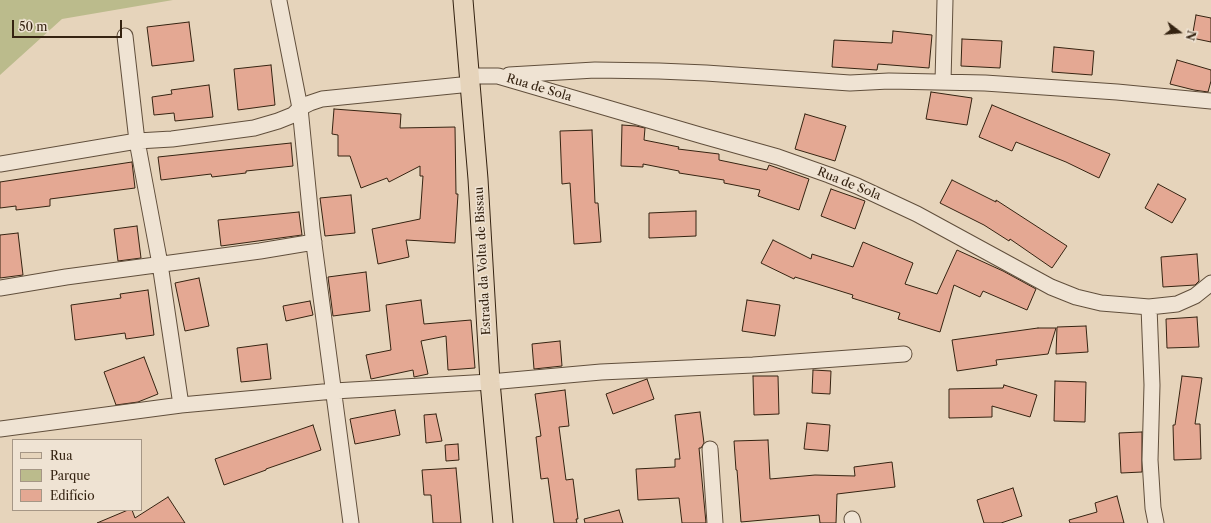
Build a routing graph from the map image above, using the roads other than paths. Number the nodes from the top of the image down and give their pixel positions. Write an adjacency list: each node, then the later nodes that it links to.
1 (463, 0): 6 (main road, Estrada da Volta de Bissau)
2 (945, 0): 7 (street)
3 (278, 1): 9 (street)
4 (125, 36): 10 (street)
5 (498, 76): 6 (street, Rua de Sola); 7 (street); 16 (street, Rua de Sola)
6 (470, 80): 9 (street, Rua de Sola); 18 (main road, Estrada da Volta de Bissau)
7 (943, 82): 8 (street)
8 (1211, 101)
9 (300, 108): 10 (street, Rua de Sola); 12 (street)
10 (137, 141): 11 (street, Rua de Sola); 13 (street)
11 (0, 164)
12 (314, 242): 13 (street); 19 (street)
13 (160, 264): 15 (street); 20 (street)
14 (1211, 283): 16 (street, Rua de Sola)
15 (0, 288)
16 (1149, 307): 26 (street)
17 (904, 354): 18 (street)
18 (490, 382): 19 (street); 24 (main road, Estrada da Volta de Bissau)
19 (334, 391): 20 (street); 23 (street)
20 (181, 405): 21 (street)
21 (0, 429)
22 (710, 449): 25 (street)
23 (351, 523)
24 (503, 523)
25 (715, 523)
26 (1156, 523)

